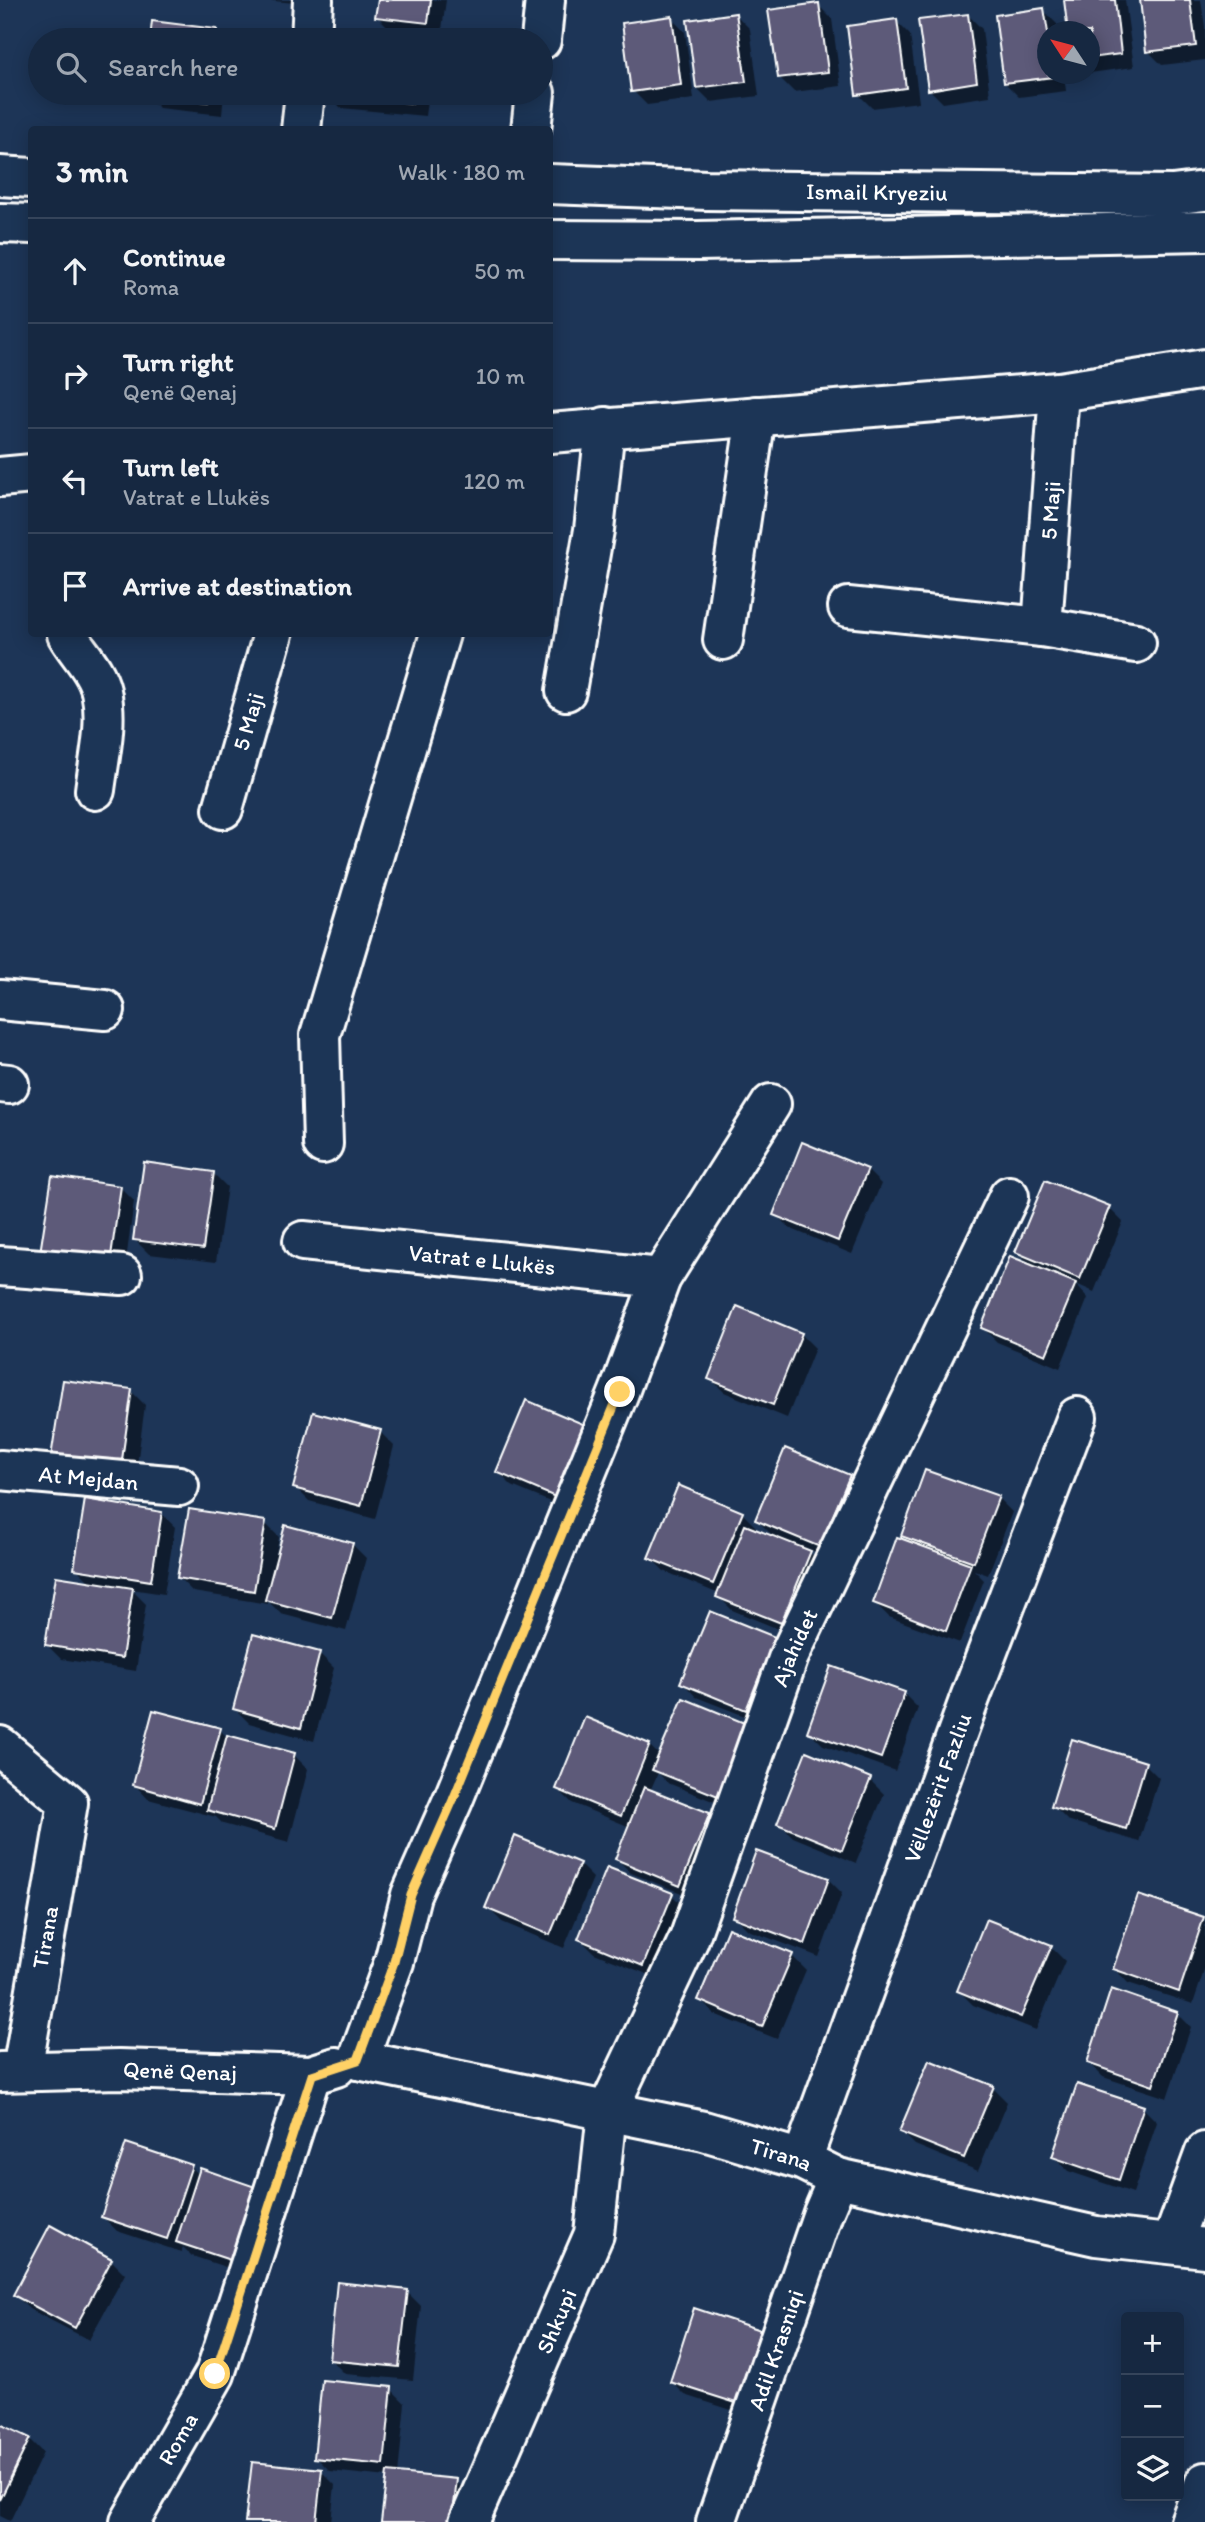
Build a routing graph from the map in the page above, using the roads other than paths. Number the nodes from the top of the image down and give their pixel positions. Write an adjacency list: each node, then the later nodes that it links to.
1 (313, 0): 3 (street)
2 (545, 0): 4 (street)
3 (312, 28)
4 (542, 28)
5 (304, 105): 7 (street)
6 (534, 105): 8 (street)
7 (301, 126)
8 (531, 126)
9 (0, 176): 10 (street)
10 (28, 178)
11 (553, 184): 12 (street, Ismail Kryeziu)
12 (1205, 191)
13 (0, 223): 14 (street)
14 (28, 224)
15 (1205, 231): 16 (street, Ismail Kryeziu)
16 (553, 240)
17 (1205, 369): 18 (street)
18 (1059, 392): 19 (street); 25 (street, 5 Maji)
19 (755, 415): 20 (street); 29 (street)
20 (606, 427): 21 (street); 31 (street)
21 (553, 433)
22 (28, 474): 23 (street)
23 (0, 477)
24 (848, 607): 25 (street)
25 (1042, 627): 30 (street)
26 (69, 637): 32 (street)
27 (271, 637): 33 (street, 5 Maji)
28 (439, 637): 37 (street)
29 (723, 640)
30 (1136, 643)
31 (566, 691)
32 (95, 790)
33 (223, 809)
34 (0, 1000): 35 (street)
35 (105, 1010)
36 (771, 1104): 42 (street)
37 (323, 1144)
38 (1009, 1196): 50 (street, Ajahidet)
39 (303, 1241): 42 (street, Vatrat e Llukës)
40 (0, 1266): 41 (street)
41 (122, 1275)
42 (661, 1278): 47 (street)
43 (1077, 1417): 52 (street, Vëllezërit Fazliu)
44 (0, 1470): 45 (street, At Mejdan)
45 (178, 1486)
46 (0, 1746): 48 (street, Tirana)
47 (358, 2060): 49 (street, Qenë Qenaj); 50 (street, Tirana)
48 (11, 2071): 49 (street, Qenë Qenaj)
49 (312, 2075): 56 (street, Roma)
50 (607, 2112): 52 (street, Tirana); 57 (street, Shkupi)
51 (1205, 2152): 54 (street)
52 (802, 2160): 53 (street, Tirana)
53 (838, 2178): 54 (street, Tirana); 58 (street, Adil Krasniqi)
54 (1189, 2246)
55 (1205, 2482): 59 (street)
56 (130, 2522)
57 (469, 2522)
58 (716, 2522)
59 (1190, 2522)

